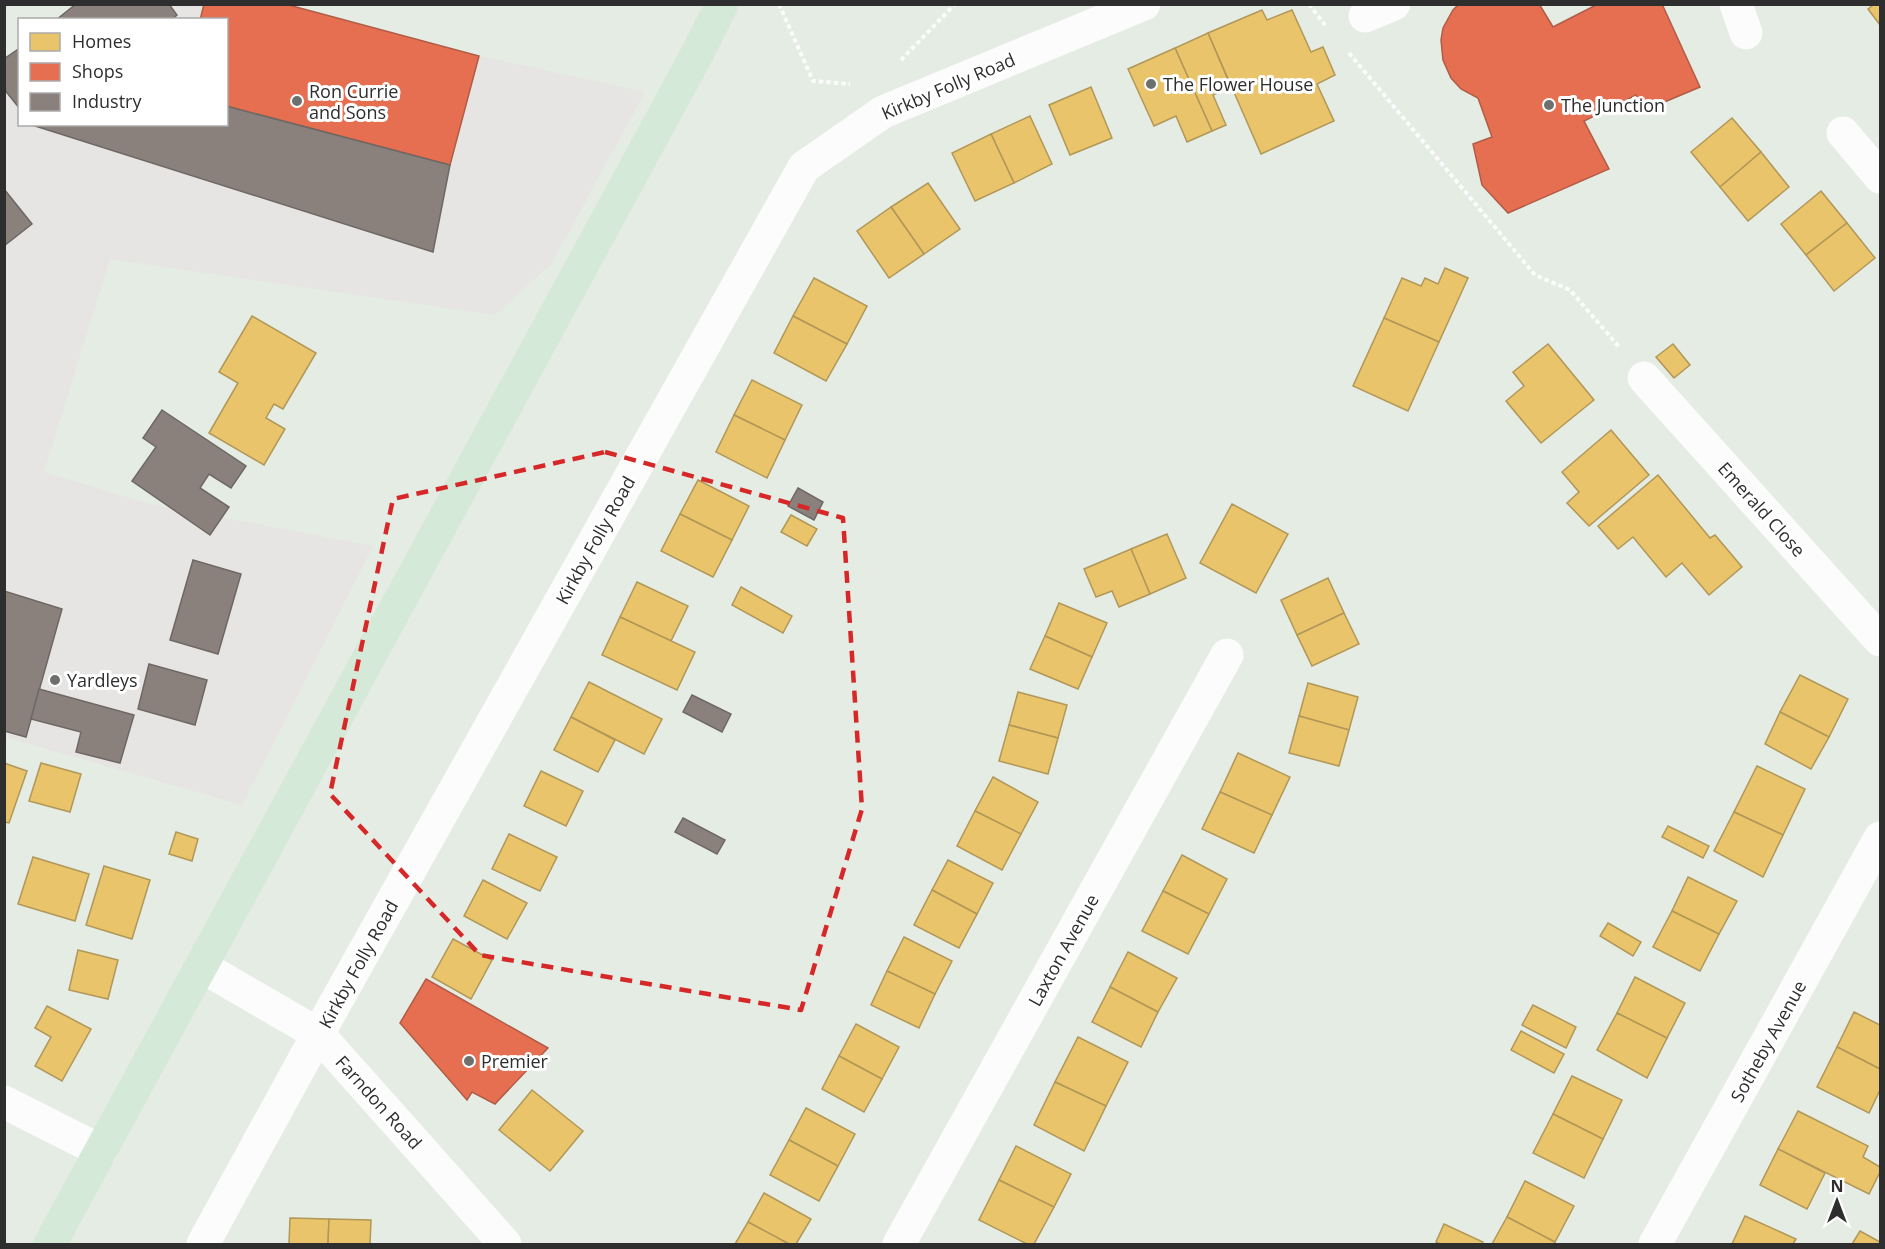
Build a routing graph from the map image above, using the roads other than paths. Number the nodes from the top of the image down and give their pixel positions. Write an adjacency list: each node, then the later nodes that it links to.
1 (722, 4): 9 (main road)
2 (1144, 4): 10 (street, Kirkby Folly Road)
3 (1843, 133): 4 (street)
4 (1881, 177)
5 (1644, 378): 6 (street, Emerald Close)
6 (1881, 640)
7 (1227, 655): 16 (street, Laxton Avenue)
8 (1881, 838): 17 (street, Sotheby Avenue)
9 (201, 966): 10 (street, Farndon Road); 12 (main road)
10 (318, 1034): 14 (street, Kirkby Folly Road); 15 (street, Farndon Road)
11 (4, 1102): 12 (street)
12 (101, 1151): 13 (main road)
13 (50, 1245)
14 (203, 1245)
15 (505, 1245)
16 (899, 1245)
17 (1655, 1245)

